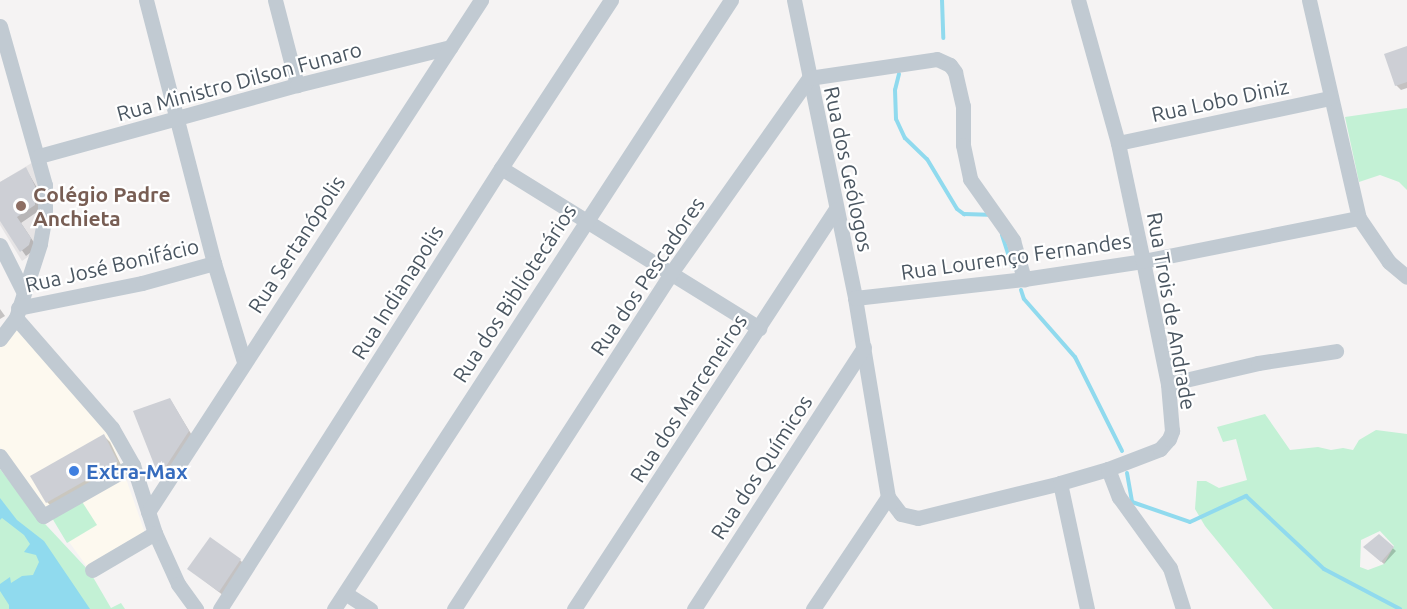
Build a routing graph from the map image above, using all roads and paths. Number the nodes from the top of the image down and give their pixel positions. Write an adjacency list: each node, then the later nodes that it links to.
1 (146, 0): 14 (street)
2 (275, 0): 12 (street)
3 (611, 0): 17 (street, Rua Indianapolis)
4 (731, 0): 20 (street, Rua dos Bibliotecários)
5 (794, 0): 11 (street, Rua dos Geólogos)
6 (1078, 0): 15 (street, Rua Trois de Andrade)
7 (1309, 0): 13 (street)
8 (476, 1): 10 (street, Rua Sertanópolis)
9 (0, 26): 16 (street)
10 (450, 47): 12 (street, Rua Ministro Dilson Funaro); 34 (street, Rua Sertanópolis)
11 (809, 78): 18 (street, Rua dos Geólogos); 24 (street, Rua dos Pescadores); 26 (street)
12 (297, 85): 14 (street, Rua Ministro Dilson Funaro)
13 (1329, 98): 15 (street, Rua Lobo Diniz); 19 (street)
14 (177, 120): 16 (street, Rua Ministro Dilson Funaro); 23 (street)
15 (1118, 143): 22 (street, Rua Trois de Andrade)
16 (39, 156): 27 (street)
17 (501, 168): 20 (street); 46 (street, Rua Indianapolis)
18 (836, 209): 28 (street, Rua dos Geólogos); 30 (street, Rua dos Marceneiros)
19 (1359, 218): 22 (street, Rua Lourenço Fernandes); 25 (street)
20 (586, 221): 24 (street); 44 (street, Rua dos Bibliotecários)
21 (0, 245): 27 (street)
22 (1143, 261): 26 (street, Rua Lourenço Fernandes); 35 (street, Rua Trois de Andrade)
23 (214, 263): 29 (street, Rua José Bonifácio); 34 (street)
24 (671, 273): 30 (street); 49 (street, Rua dos Pescadores)
25 (1407, 277)
26 (1024, 279): 28 (street, Rua Lourenço Fernandes)
27 (23, 291): 29 (street)
28 (855, 298): 32 (street, Rua dos Geólogos)
29 (17, 313): 31 (street); 37 (street)
30 (759, 328): 50 (street, Rua dos Marceneiros)
31 (0, 339)
32 (864, 347): 40 (street, Rua dos Geólogos); 51 (street, Rua dos Químicos)
33 (1336, 351): 35 (street)
34 (244, 362): 41 (street, Rua Sertanópolis)
35 (1168, 384): 38 (street, Rua Trois de Andrade)
36 (0, 456): 37 (street)
37 (132, 465): 41 (street)
38 (1108, 469): 39 (street, Rua Trois de Andrade); 54 (street)
39 (1060, 483): 40 (street, Rua Trois de Andrade); 53 (street)
40 (888, 497): 52 (street)
41 (148, 513): 42 (street)
42 (155, 533): 43 (street); 45 (street)
43 (92, 570)
44 (345, 593): 47 (street, Rua dos Bibliotecários); 48 (street)
45 (196, 609)
46 (220, 609)
47 (334, 609)
48 (370, 609)
49 (454, 609)
50 (574, 609)
51 (694, 609)
52 (813, 609)
53 (1087, 609)
54 (1183, 609)

